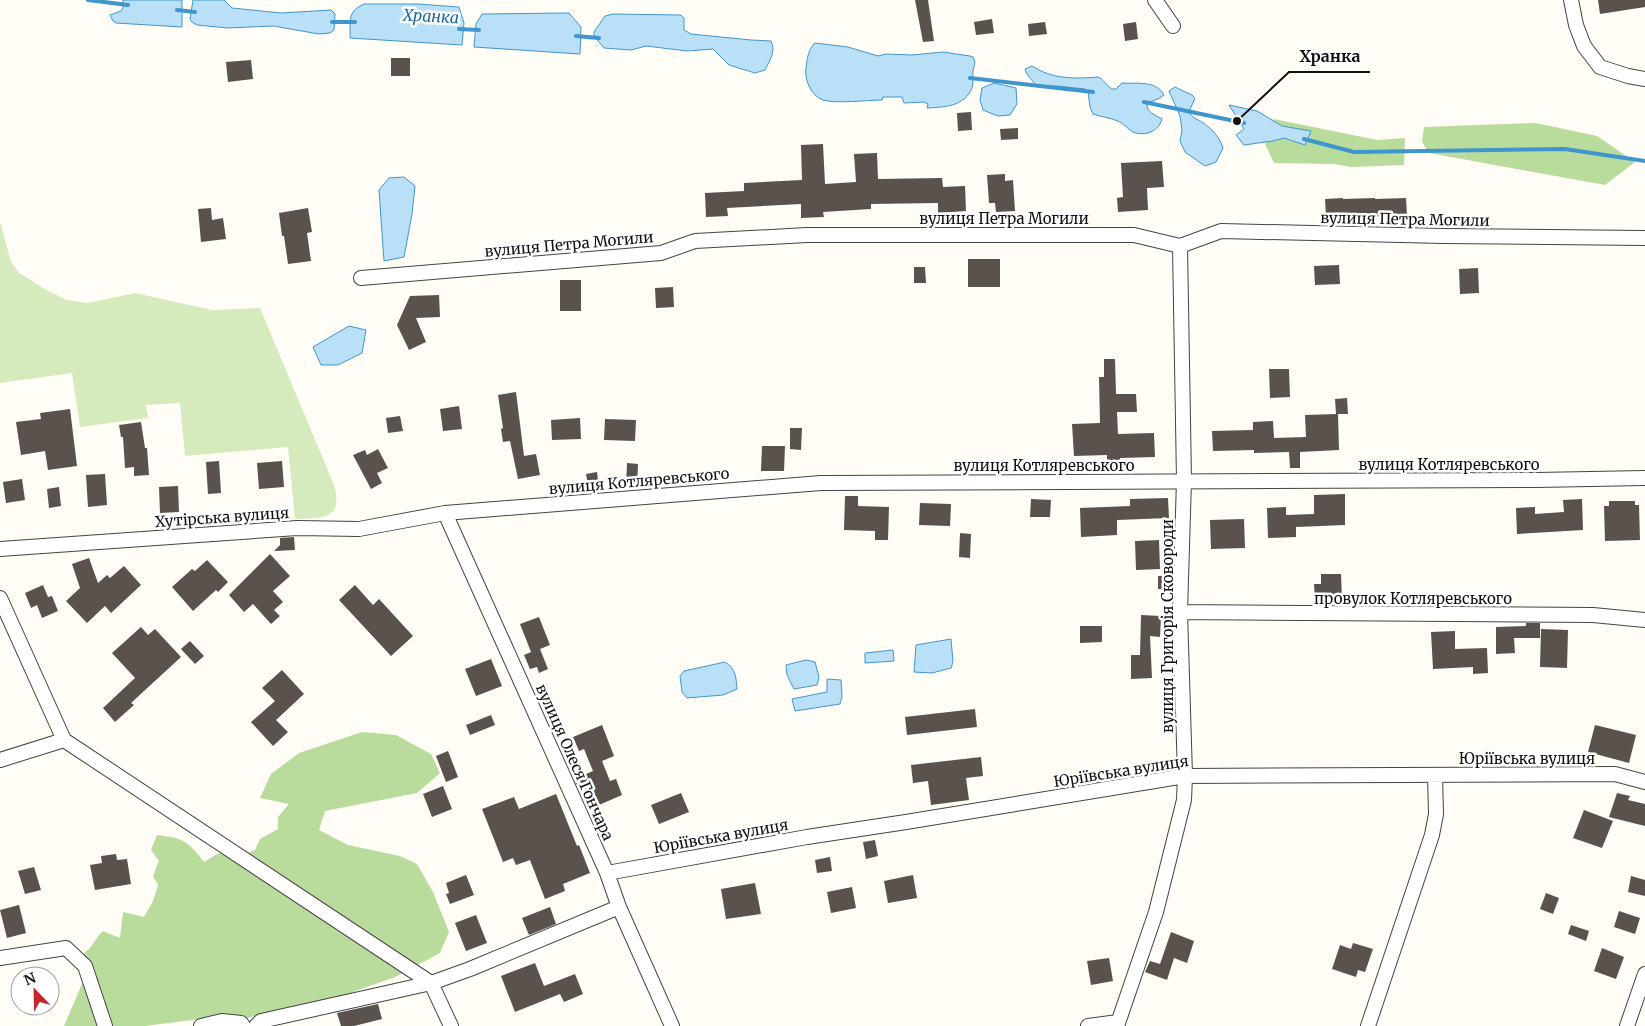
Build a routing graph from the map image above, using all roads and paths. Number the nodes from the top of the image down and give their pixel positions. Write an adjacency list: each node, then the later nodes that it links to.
1 (1155, 0): 3 (street)
2 (1571, 0): 4 (street)
3 (1173, 26)
4 (1645, 78)
5 (1645, 238): 6 (street, вулиця Петра Могили)
6 (1180, 246): 7 (street, вулиця Петра Могили); 9 (street, вулиця Григорія Сковороди)
7 (361, 278)
8 (1645, 478): 9 (street, вулиця Котляревського)
9 (1184, 480): 10 (street, вулиця Котляревського); 13 (street, вулиця Григорія Сковороди)
10 (445, 513): 11 (street, Хутірська вулиця); 20 (street, вулиця Олеся Гончара)
11 (0, 549)
12 (0, 598): 15 (street)
13 (1180, 612): 14 (street, провулок Котляревського); 18 (street, вулиця Григорія Сковороди)
14 (1645, 620)
15 (64, 740): 16 (street); 24 (street)
16 (0, 760)
17 (1435, 774): 18 (street, Юріївська вулиця); 19 (street, Юріївська вулиця); 33 (street)
18 (1185, 776): 20 (street, Юріївська вулиця); 25 (street, вулиця Григорія Сковороди)
19 (1645, 782)
20 (607, 873): 21 (street, вулиця Олеся Гончара)
21 (619, 907): 24 (street); 31 (street, вулиця Олеся Гончара)
22 (0, 958): 26 (street)
23 (1645, 974): 34 (street)
24 (431, 983): 29 (street); 30 (street)
25 (1118, 1024): 32 (street)
26 (105, 1026)
27 (201, 1026): 28 (street)
28 (243, 1026)
29 (256, 1026)
30 (452, 1026)
31 (672, 1026)
32 (1088, 1026)
33 (1368, 1026)
34 (1627, 1026)

